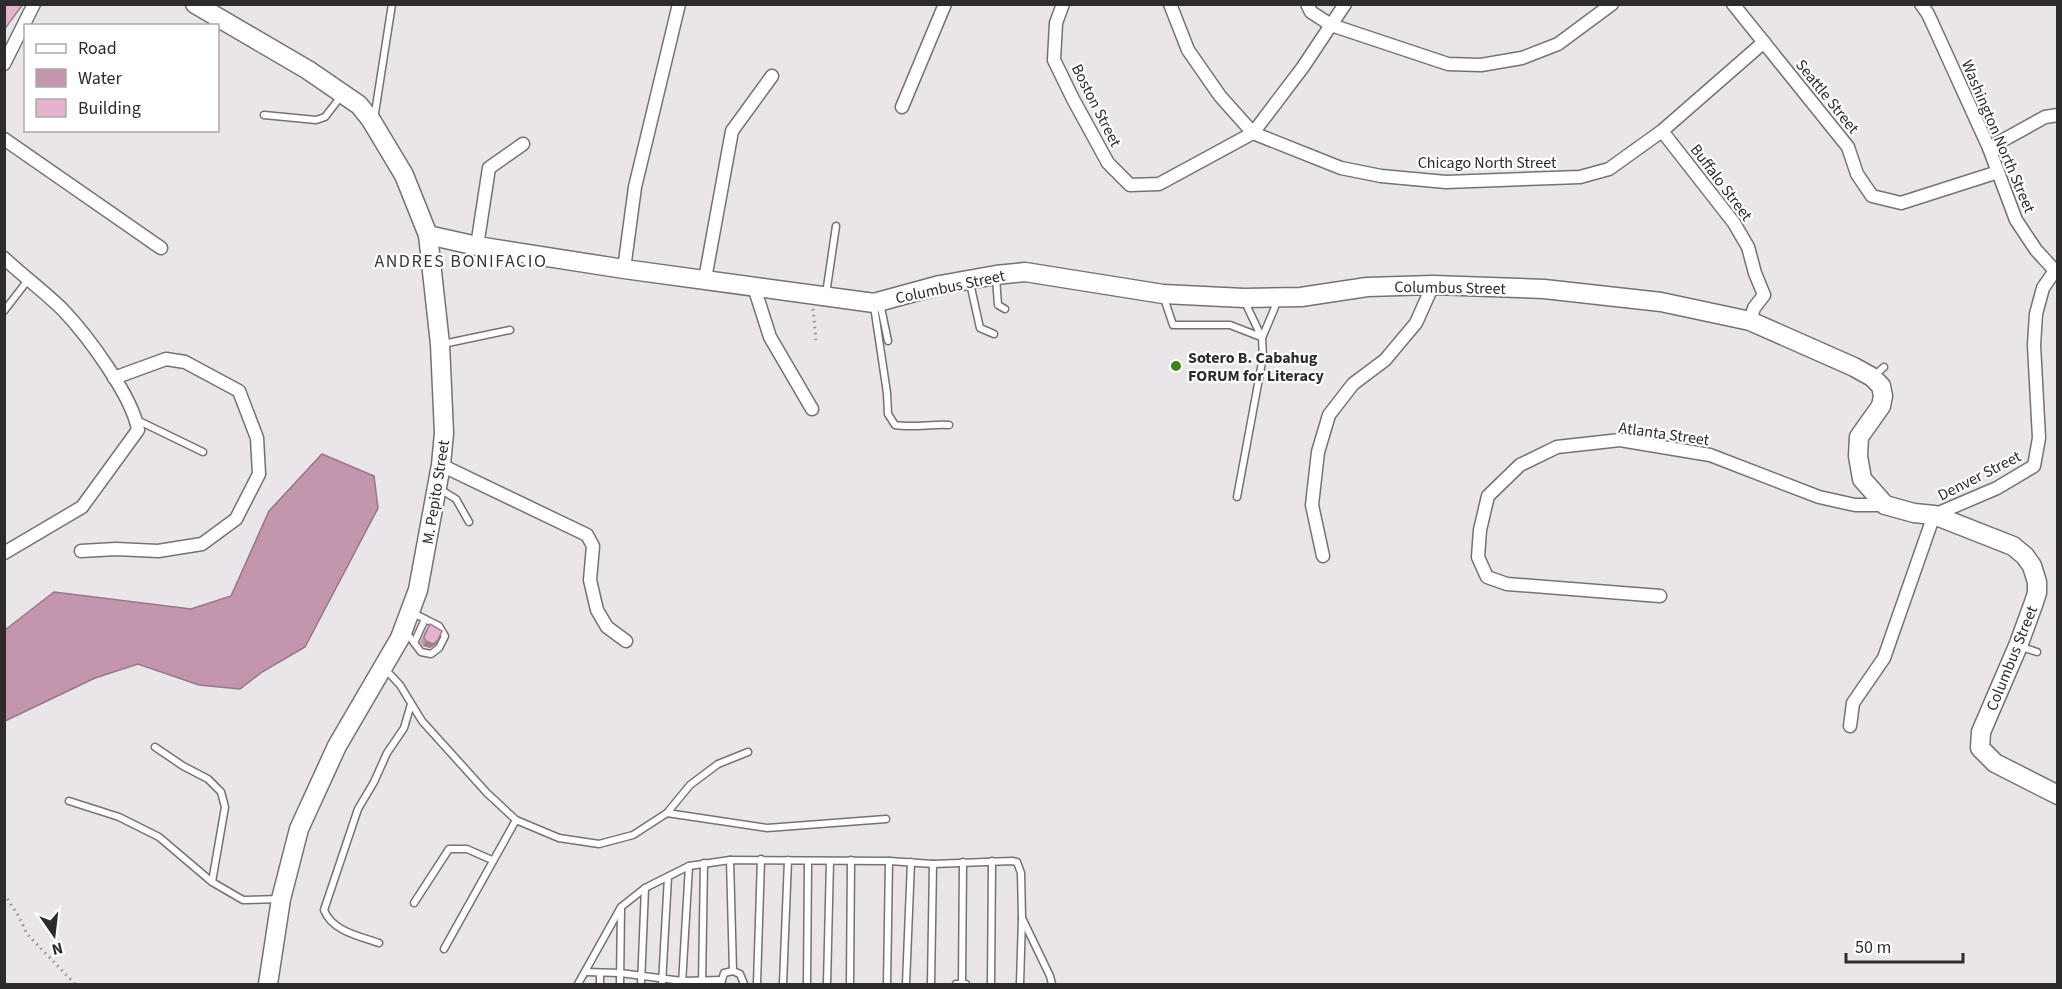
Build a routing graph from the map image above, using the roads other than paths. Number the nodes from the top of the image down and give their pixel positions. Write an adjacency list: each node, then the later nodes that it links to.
1 (34, 4): 15 (street)
2 (195, 4): 17 (street, M. Pepito Street)
3 (392, 4): 21 (lane)
4 (679, 4): 33 (street)
5 (945, 4): 18 (street)
6 (1062, 4): 23 (street, Boston Street)
7 (1170, 4): 23 (street, Chicago North Street)
8 (1306, 4): 13 (street)
9 (1345, 4): 13 (street)
10 (1612, 4): 13 (street)
11 (1734, 4): 14 (street, Seattle Street)
12 (1921, 4): 26 (street, Washington North Street)
13 (1331, 26): 23 (street)
14 (1764, 42): 22 (street, Chicago North Street); 27 (street, Seattle Street)
15 (4, 64)
16 (772, 76): 36 (street)
17 (343, 93): 19 (lane); 21 (street, M. Pepito Street)
18 (902, 107)
19 (264, 115)
20 (2058, 115): 26 (street)
21 (371, 120): 29 (street, M. Pepito Street)
22 (1662, 131): 23 (street, Chicago North Street); 48 (street, Buffalo Street)
23 (1253, 133)
24 (4, 139): 31 (street)
25 (523, 144): 30 (street)
26 (1989, 148): 27 (street, Washington North Street)
27 (1998, 172): 34 (street, Washington North Street)
28 (836, 226): 42 (lane)
29 (429, 235): 30 (street, Columbus Street); 53 (street, M. Pepito Street)
30 (477, 246): 33 (street, Columbus Street)
31 (161, 248)
32 (4, 258): 38 (street)
33 (624, 269): 36 (street, Columbus Street)
34 (2056, 273): 63 (street, Denver Street)
35 (996, 274): 37 (street, Columbus Street); 41 (street, Columbus Street); 46 (lane)
36 (705, 279): 40 (street, Columbus Street)
37 (969, 279): 45 (street, Columbus Street); 50 (lane)
38 (28, 280): 47 (lane); 54 (street)
39 (1433, 285): 43 (street, Columbus Street); 48 (street, Columbus Street); 67 (street)
40 (754, 287): 42 (street, Columbus Street); 55 (street)
41 (1163, 294): 44 (street, Columbus Street); 51 (lane)
42 (819, 297): 45 (street, Columbus Street)
43 (1278, 297): 44 (street, Columbus Street); 51 (lane)
44 (1244, 298): 51 (lane)
45 (876, 302): 52 (lane); 57 (lane)
46 (1005, 309)
47 (4, 311)
48 (1750, 321): 62 (street, Columbus Street)
49 (510, 330): 53 (lane)
50 (994, 334)
51 (1262, 338): 61 (lane)
52 (888, 341)
53 (440, 344): 59 (street, M. Pepito Street)
54 (114, 378): 56 (street); 65 (street)
55 (812, 409)
56 (137, 420): 58 (lane); 66 (street)
57 (949, 424)
58 (202, 452)
59 (441, 465): 60 (street, M. Pepito Street); 71 (street)
60 (437, 487): 64 (lane); 69 (street, M. Pepito Street)
61 (1237, 497)
62 (1885, 505): 63 (street, Columbus Street); 68 (street, Atlanta Street)
63 (1935, 515): 72 (street, Columbus Street); 76 (street, Denver Street)
64 (469, 522)
65 (81, 551)
66 (4, 553)
67 (1323, 556)
68 (1660, 596)
69 (417, 615): 70 (street, M. Pepito Street); 70 (lane)
70 (409, 636): 74 (street, M. Pepito Street)
71 (626, 641)
72 (2018, 646): 73 (lane); 79 (street, Columbus Street)
73 (2037, 652)
74 (383, 668): 75 (lane); 101 (street, M. Pepito Street)
75 (411, 704): 83 (lane); 105 (lane)
76 (1850, 726)
77 (155, 747): 99 (lane)
78 (748, 752): 81 (lane)
79 (2058, 795)
80 (69, 801): 99 (lane)
81 (667, 813): 82 (lane); 83 (lane)
82 (886, 819)
83 (516, 820): 84 (lane)
84 (492, 860): 102 (lane); 106 (lane)
85 (730, 860): 86 (lane); 95 (lane); 107 (lane)
86 (761, 860): 87 (lane); 122 (lane)
87 (788, 860): 89 (lane); 123 (lane)
88 (851, 860): 90 (lane); 91 (lane); 126 (lane)
89 (808, 861): 90 (lane); 124 (lane)
90 (830, 861): 125 (lane)
91 (889, 861): 93 (lane); 127 (lane)
92 (992, 861): 94 (lane); 104 (lane); 131 (lane)
93 (911, 862): 96 (lane); 128 (lane)
94 (963, 862): 96 (lane); 130 (lane)
95 (704, 863): 97 (lane); 115 (lane)
96 (933, 864): 129 (lane)
97 (689, 866): 98 (lane); 114 (lane)
98 (668, 877): 100 (lane); 112 (lane)
99 (212, 882): 101 (lane)
100 (645, 888): 103 (lane); 111 (lane)
101 (281, 899): 116 (street, M. Pepito Street)
102 (414, 903)
103 (621, 908): 108 (lane); 110 (lane)
104 (1022, 918): 132 (lane); 133 (lane)
105 (379, 943)
106 (444, 949)
107 (733, 971): 113 (lane); 121 (lane)
108 (586, 972): 109 (lane); 117 (lane)
109 (600, 973): 110 (lane); 118 (lane)
110 (620, 973): 111 (lane); 119 (lane)
111 (641, 975): 112 (lane); 120 (lane)
112 (662, 981): 114 (lane)
113 (721, 982): 115 (lane)
114 (682, 983): 115 (lane)
115 (702, 983)
116 (268, 984)
117 (578, 984)
118 (600, 984)
119 (620, 984)
120 (641, 984)
121 (743, 984)
122 (757, 984)
123 (783, 984)
124 (807, 984)
125 (827, 984)
126 (850, 984)
127 (887, 984)
128 (906, 984)
129 (931, 984)
130 (961, 984)
131 (991, 984)
132 (1020, 984)
133 (1052, 984)

